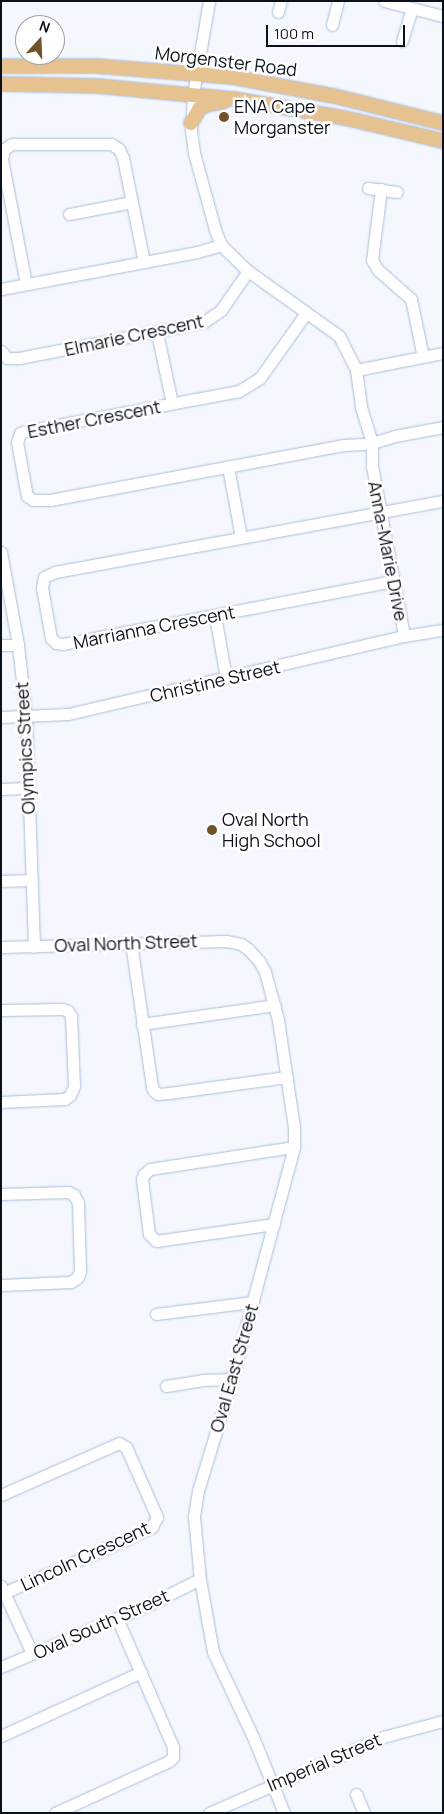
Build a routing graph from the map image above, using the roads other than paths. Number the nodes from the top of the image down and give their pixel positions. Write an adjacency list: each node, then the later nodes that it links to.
1 (209, 1): 9 (street, Anna-Marie Drive)
2 (338, 1): 6 (street)
3 (384, 1): 4 (street)
4 (412, 8): 5 (street); 7 (street)
5 (443, 16)
6 (332, 25)
7 (402, 41)
8 (1, 66): 9 (main road, Morgenster Road)
9 (197, 73): 11 (street, Anna-Marie Drive); 14 (main road, Morgenster Road)
10 (1, 84): 11 (main road, Morgenster Road)
11 (193, 95): 12 (main road, Morgenster Road); 13 (street, Anna-Marie Drive)
12 (254, 102): 13 (main road); 15 (main road, Morgenster Road)
13 (191, 123): 21 (street, Anna-Marie Drive)
14 (443, 123)
15 (443, 141)
16 (368, 188): 17 (street)
17 (381, 189): 18 (street); 30 (street)
18 (397, 192)
19 (132, 202): 20 (street); 22 (street); 24 (street)
20 (69, 214)
21 (221, 245): 22 (street); 23 (street, Anna-Marie Drive)
22 (144, 262): 24 (street)
23 (248, 271): 26 (street, Anna-Marie Drive); 27 (street, Elmarie Crescent)
24 (26, 284): 25 (street)
25 (1, 289)
26 (306, 313): 31 (street, Anna-Marie Drive); 32 (street, Esther Crescent)
27 (157, 333): 28 (street, Elmarie Crescent); 32 (street)
28 (1, 351)
29 (443, 353): 30 (street)
30 (423, 357): 31 (street)
31 (356, 370): 34 (street, Anna-Marie Drive)
32 (172, 403): 35 (street, Esther Crescent)
33 (443, 427): 34 (street, Esther Crescent)
34 (368, 441): 35 (street, Esther Crescent); 37 (street, Anna-Marie Drive)
35 (228, 467): 38 (street)
36 (443, 501): 37 (street, Marrianna Crescent)
37 (380, 511): 38 (street, Marrianna Crescent); 41 (street, Anna-Marie Drive)
38 (241, 537): 42 (street, Marrianna Crescent)
39 (1, 552): 40 (street, Olympics Street)
40 (3, 574): 45 (street, Olympics Street)
41 (393, 582): 42 (street, Marrianna Crescent); 44 (street, Anna-Marie Drive)
42 (215, 616): 47 (street)
43 (443, 630): 44 (street, Christine Street)
44 (404, 636): 47 (street, Christine Street)
45 (18, 645): 46 (street); 48 (street, Olympics Street)
46 (1, 646)
47 (226, 678): 48 (street, Christine Street)
48 (26, 716): 49 (street, Christine Street); 50 (street, Olympics Street)
49 (1, 717)
50 (28, 788): 51 (street); 52 (street, Olympics Street)
51 (1, 790)
52 (30, 880): 53 (street); 55 (street, Olympics Street)
53 (1, 882)
54 (131, 943): 55 (street, Oval North Street); 57 (street, Oval North Street); 60 (street)
55 (34, 947): 56 (street, Oval North Street)
56 (1, 948)
57 (248, 950): 58 (street, Oval East Street)
58 (275, 1005): 60 (street); 61 (street, Oval East Street)
59 (1, 1010): 62 (street)
60 (142, 1024): 61 (street)
61 (287, 1077): 63 (street, Oval East Street)
62 (1, 1102)
63 (294, 1147): 65 (street, Oval East Street); 65 (street)
64 (1, 1194): 66 (street)
65 (274, 1224): 67 (street, Oval East Street)
66 (1, 1285)
67 (253, 1302): 68 (street); 69 (street, Oval East Street)
68 (156, 1314)
69 (232, 1379): 70 (street); 72 (street, Oval East Street)
70 (166, 1386)
71 (1, 1494): 73 (street, Lincoln Crescent)
72 (200, 1579): 74 (street, Oval South Street); 80 (street, Oval East Street)
73 (2, 1591): 75 (street)
74 (117, 1618): 75 (street, Oval South Street); 77 (street)
75 (32, 1653): 76 (street, Oval South Street)
76 (1, 1667)
77 (141, 1672): 79 (street); 82 (street)
78 (443, 1721): 80 (street, Imperial Street)
79 (1, 1736)
80 (273, 1784): 83 (street, Imperial Street); 84 (street, Oval East Street)
81 (356, 1794): 85 (street)
82 (55, 1813)
83 (209, 1813)
84 (284, 1813)
85 (364, 1813)

